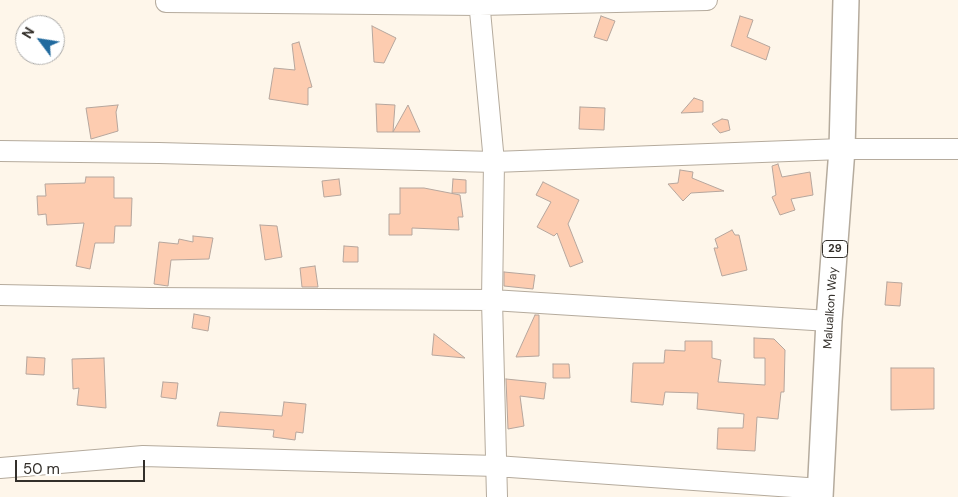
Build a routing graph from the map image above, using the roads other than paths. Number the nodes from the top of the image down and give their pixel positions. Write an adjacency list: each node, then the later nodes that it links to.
1 (707, 0): 4 (street)
2 (846, 0): 5 (main road, Malualkon Way / 29)
3 (166, 2): 4 (street)
4 (479, 2): 8 (street)
5 (842, 149): 6 (street); 8 (street); 11 (main road, Malualkon Way / 29)
6 (958, 149)
7 (0, 151): 8 (street)
8 (494, 162): 10 (street)
9 (0, 295): 10 (street)
10 (492, 300): 11 (street); 12 (street)
11 (829, 321): 14 (main road, Malualkon Way / 29)
12 (496, 466): 13 (street); 14 (street); 15 (street)
13 (0, 468)
14 (821, 493)
15 (497, 497)

